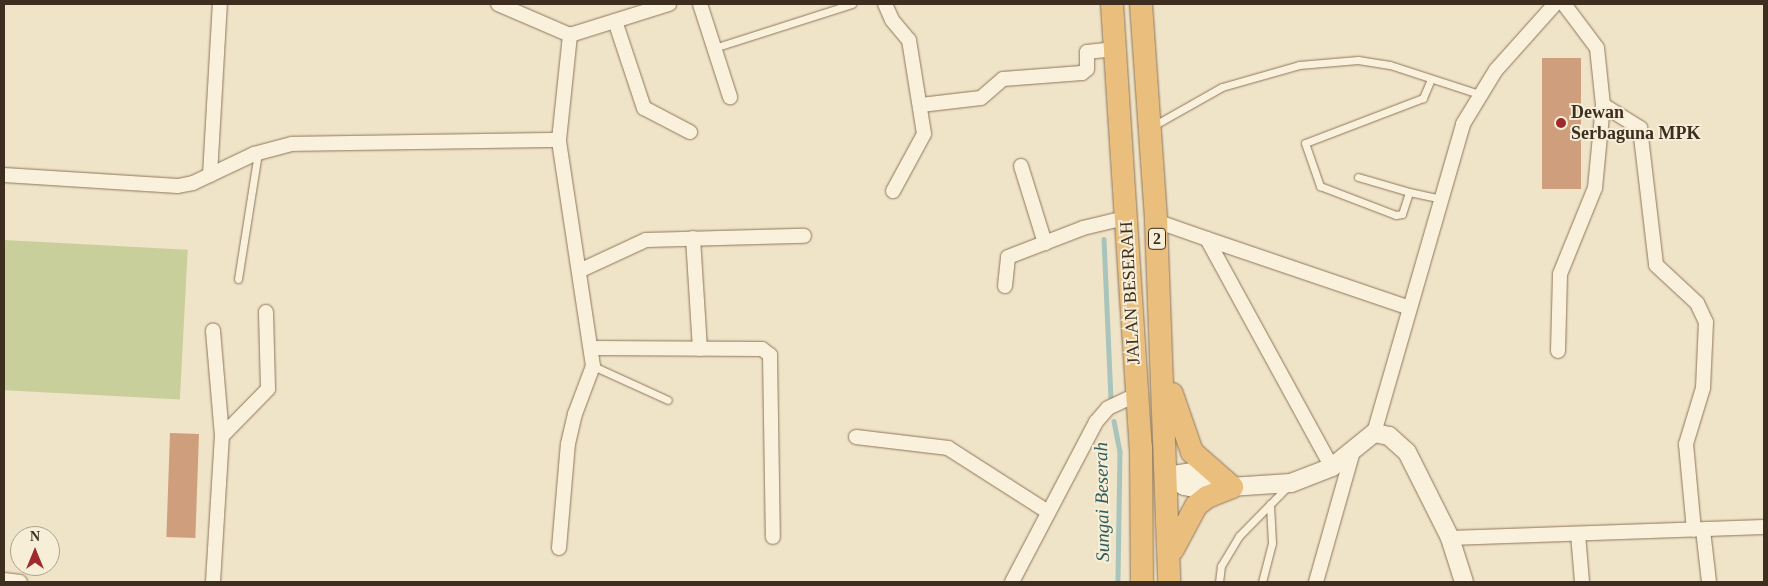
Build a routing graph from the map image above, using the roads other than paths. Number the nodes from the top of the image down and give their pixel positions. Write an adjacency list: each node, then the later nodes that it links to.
1 (220, 4): 26 (street)
2 (498, 4): 12 (street)
3 (669, 4): 11 (street)
4 (700, 4): 13 (street)
5 (852, 4): 13 (lane)
6 (885, 4): 18 (street)
7 (1112, 4): 14 (highway, JALAN BESERAH / 2)
8 (1141, 4): 20 (highway, JALAN BESERAH / 2)
9 (1555, 4): 16 (street)
10 (1564, 4): 19 (street)
11 (615, 21): 12 (street); 21 (street)
12 (570, 35): 22 (street)
13 (714, 48): 17 (street)
14 (1115, 49): 18 (street); 31 (highway, JALAN BESERAH / 2)
15 (1431, 79): 16 (lane); 20 (lane); 29 (lane)
16 (1479, 94): 30 (street)
17 (730, 97)
18 (920, 105): 28 (street)
19 (1603, 105): 45 (street); 63 (street)
20 (1151, 128): 32 (highway, JALAN BESERAH / 2)
21 (690, 132)
22 (560, 140): 23 (street); 37 (street)
23 (258, 153): 26 (street); 38 (lane)
24 (1021, 166): 36 (street)
25 (4, 175): 26 (street)
26 (210, 175)
27 (1358, 177): 29 (lane)
28 (893, 191)
29 (1409, 192): 30 (lane)
30 (1441, 199): 40 (street)
31 (1125, 218): 36 (street); 48 (highway, JALAN BESERAH / 2)
32 (1156, 221): 35 (street); 46 (highway, JALAN BESERAH / 2)
33 (804, 236): 34 (street)
34 (693, 238): 37 (street); 44 (street)
35 (1207, 239): 40 (street); 55 (street)
36 (1045, 243): 39 (street)
37 (579, 271): 43 (street)
38 (238, 279)
39 (1005, 286)
40 (1410, 308): 50 (street)
41 (266, 312): 51 (street)
42 (213, 330): 51 (street)
43 (591, 348): 44 (street); 47 (street)
44 (700, 349): 65 (street)
45 (1558, 351)
46 (1161, 357): 56 (highway, JALAN BESERAH / 2); 58 (highway)
47 (593, 366): 49 (lane); 67 (street)
48 (1136, 395): 53 (highway, JALAN BESERAH / 2); 61 (street)
49 (668, 400)
50 (1374, 433): 54 (street); 66 (street)
51 (222, 436): 71 (street)
52 (856, 436): 61 (street)
53 (1141, 447): 56 (highway); 59 (highway, JALAN BESERAH / 2)
54 (1353, 451): 55 (street); 77 (street)
55 (1332, 467): 57 (street)
56 (1167, 476): 58 (street); 59 (highway); 68 (highway, JALAN BESERAH / 2)
57 (1291, 483): 58 (street); 60 (lane)
58 (1232, 487): 68 (highway)
59 (1142, 499): 73 (highway, JALAN BESERAH / 2)
60 (1270, 504): 75 (lane); 76 (lane)
61 (1048, 512): 72 (street)
62 (1764, 528): 63 (street)
63 (1698, 530): 64 (street); 80 (street)
64 (1578, 534): 66 (street); 79 (street)
65 (773, 537)
66 (1450, 538): 78 (street)
67 (559, 548)
68 (1170, 559): 74 (highway, JALAN BESERAH / 2)
69 (4, 580): 70 (street)
70 (20, 582)
71 (213, 582)
72 (1012, 582)
73 (1142, 582)
74 (1169, 582)
75 (1219, 582)
76 (1262, 582)
77 (1316, 582)
78 (1464, 582)
79 (1582, 582)
80 (1709, 582)

